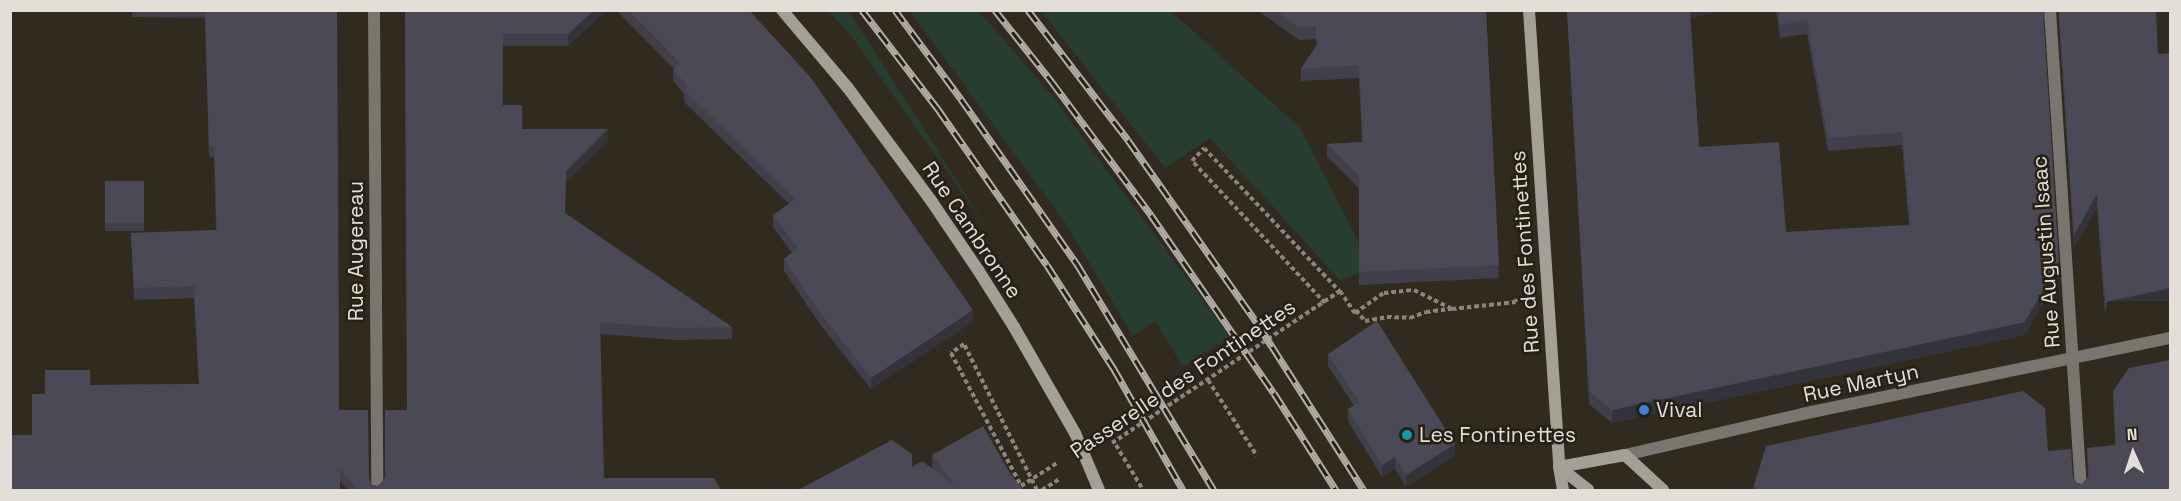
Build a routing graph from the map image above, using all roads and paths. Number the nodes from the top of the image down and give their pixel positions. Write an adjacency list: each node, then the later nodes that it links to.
1 (374, 10): 19 (street, Rue Augereau)
2 (782, 10): 12 (street, Rue Cambronne)
3 (1529, 10): 16 (street, Rue des Fontinettes)
4 (2049, 10): 9 (street, Rue Augustin Isaac)
5 (1515, 292): 7 (path)
6 (1325, 303): 7 (path, Passerelle des Fontinettes); 7 (path); 10 (path, Passerelle des Fontinettes)
7 (1452, 309)
8 (2170, 338): 9 (street, Rue Martyn)
9 (2073, 359): 14 (street, Rue Martyn); 26 (street, Rue Augustin Isaac)
10 (1208, 380): 11 (path, Passerelle des Fontinettes); 15 (path)
11 (1114, 442): 13 (path, Passerelle des Fontinettes); 22 (path)
12 (1082, 448): 18 (path); 21 (street, Rue Cambronne)
13 (1105, 448)
14 (1625, 455): 16 (street, Rue Martyn); 25 (street)
15 (1257, 456)
16 (1559, 467): 23 (street, Rue des Fontinettes); 24 (street)
17 (1069, 472): 20 (path, Passerelle des Fontinettes)
18 (1023, 488): 20 (path, Passerelle des Fontinettes)
19 (377, 490)
20 (1040, 490)
21 (1100, 490)
22 (1143, 490)
23 (1563, 490)
24 (1588, 490)
25 (1662, 490)
26 (2081, 490)

